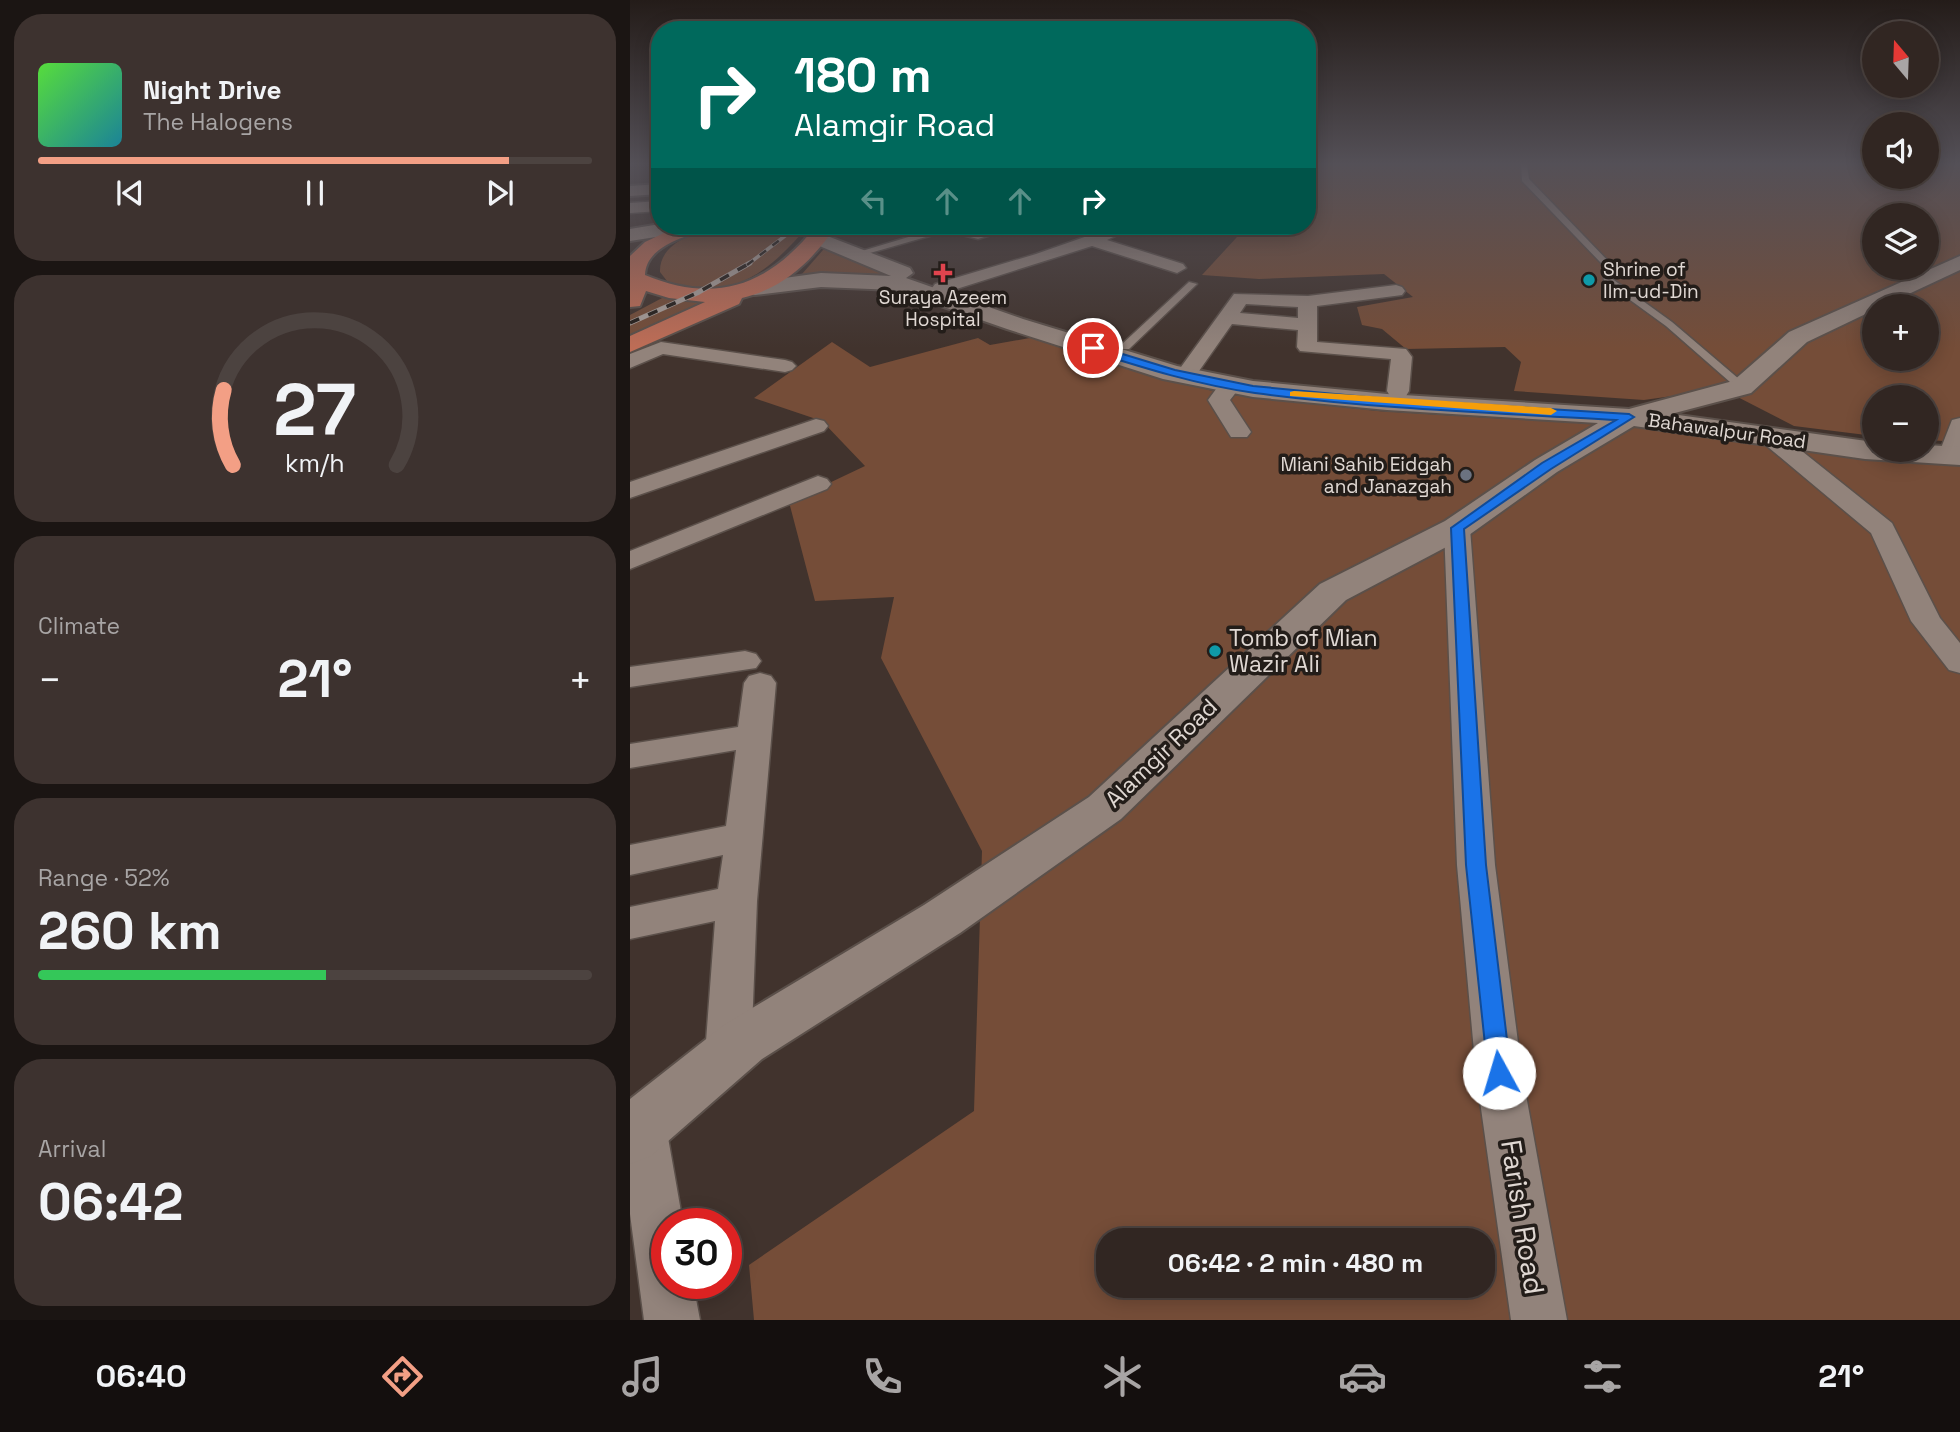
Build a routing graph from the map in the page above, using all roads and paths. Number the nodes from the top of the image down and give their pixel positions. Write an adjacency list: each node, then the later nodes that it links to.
1 (1569, 226): 26 (lane)
2 (674, 235): 10 (main road)
3 (818, 235): 13 (main road)
4 (826, 235): 8 (main road, Bahawalpur Road)
5 (923, 235): 8 (lane)
6 (1105, 235): 7 (street)
7 (1091, 240): 11 (street); 14 (street)
8 (856, 254): 14 (main road, Bahawalpur Road)
9 (1960, 262): 26 (main road, Alamgir Road)
10 (634, 264): 13 (main road); 17 (main road)
11 (1177, 268)
12 (1192, 284): 21 (lane)
13 (755, 288): 20 (main road); 25 (main road, Bahawalpur Road)
14 (942, 288): 21 (main road, Bahawalpur Road)
15 (1396, 291): 16 (street)
16 (1308, 302): 18 (street); 19 (street)
17 (630, 305)
18 (1225, 317): 19 (street); 24 (street)
19 (1309, 325): 27 (street)
20 (630, 345)
21 (1125, 347): 24 (main road, Bahawalpur Road)
22 (630, 362): 23 (street)
23 (785, 366)
24 (1192, 367): 27 (main road, Bahawalpur Road)
25 (1230, 386): 28 (main road, Bahawalpur Road); 30 (street)
26 (1742, 387): 28 (main road, Alamgir Road)
27 (1398, 391): 28 (main road, Bahawalpur Road)
28 (1644, 414): 31 (main road, Bahawalpur Road); 32 (main road, Bahawalpur Road); 36 (main road, Alamgir Road)
29 (816, 426): 35 (street)
30 (1239, 432)
31 (1770, 438): 33 (main road, Bahawalpur Road); 38 (street)
32 (1862, 441)
33 (1952, 445)
34 (818, 484): 37 (street)
35 (630, 490)
36 (1457, 528): 46 (main road, Alamgir Road); 49 (street, Farish Road)
37 (630, 561)
38 (1960, 663)
39 (630, 677): 40 (street)
40 (754, 736): 41 (street); 42 (street)
41 (630, 756)
42 (744, 836): 43 (street); 44 (street)
43 (630, 860)
44 (737, 901): 45 (street); 46 (street)
45 (630, 923)
46 (727, 1055): 47 (main road, Alamgir Road)
47 (636, 1131): 48 (street)
48 (672, 1320)
49 (1539, 1320)

